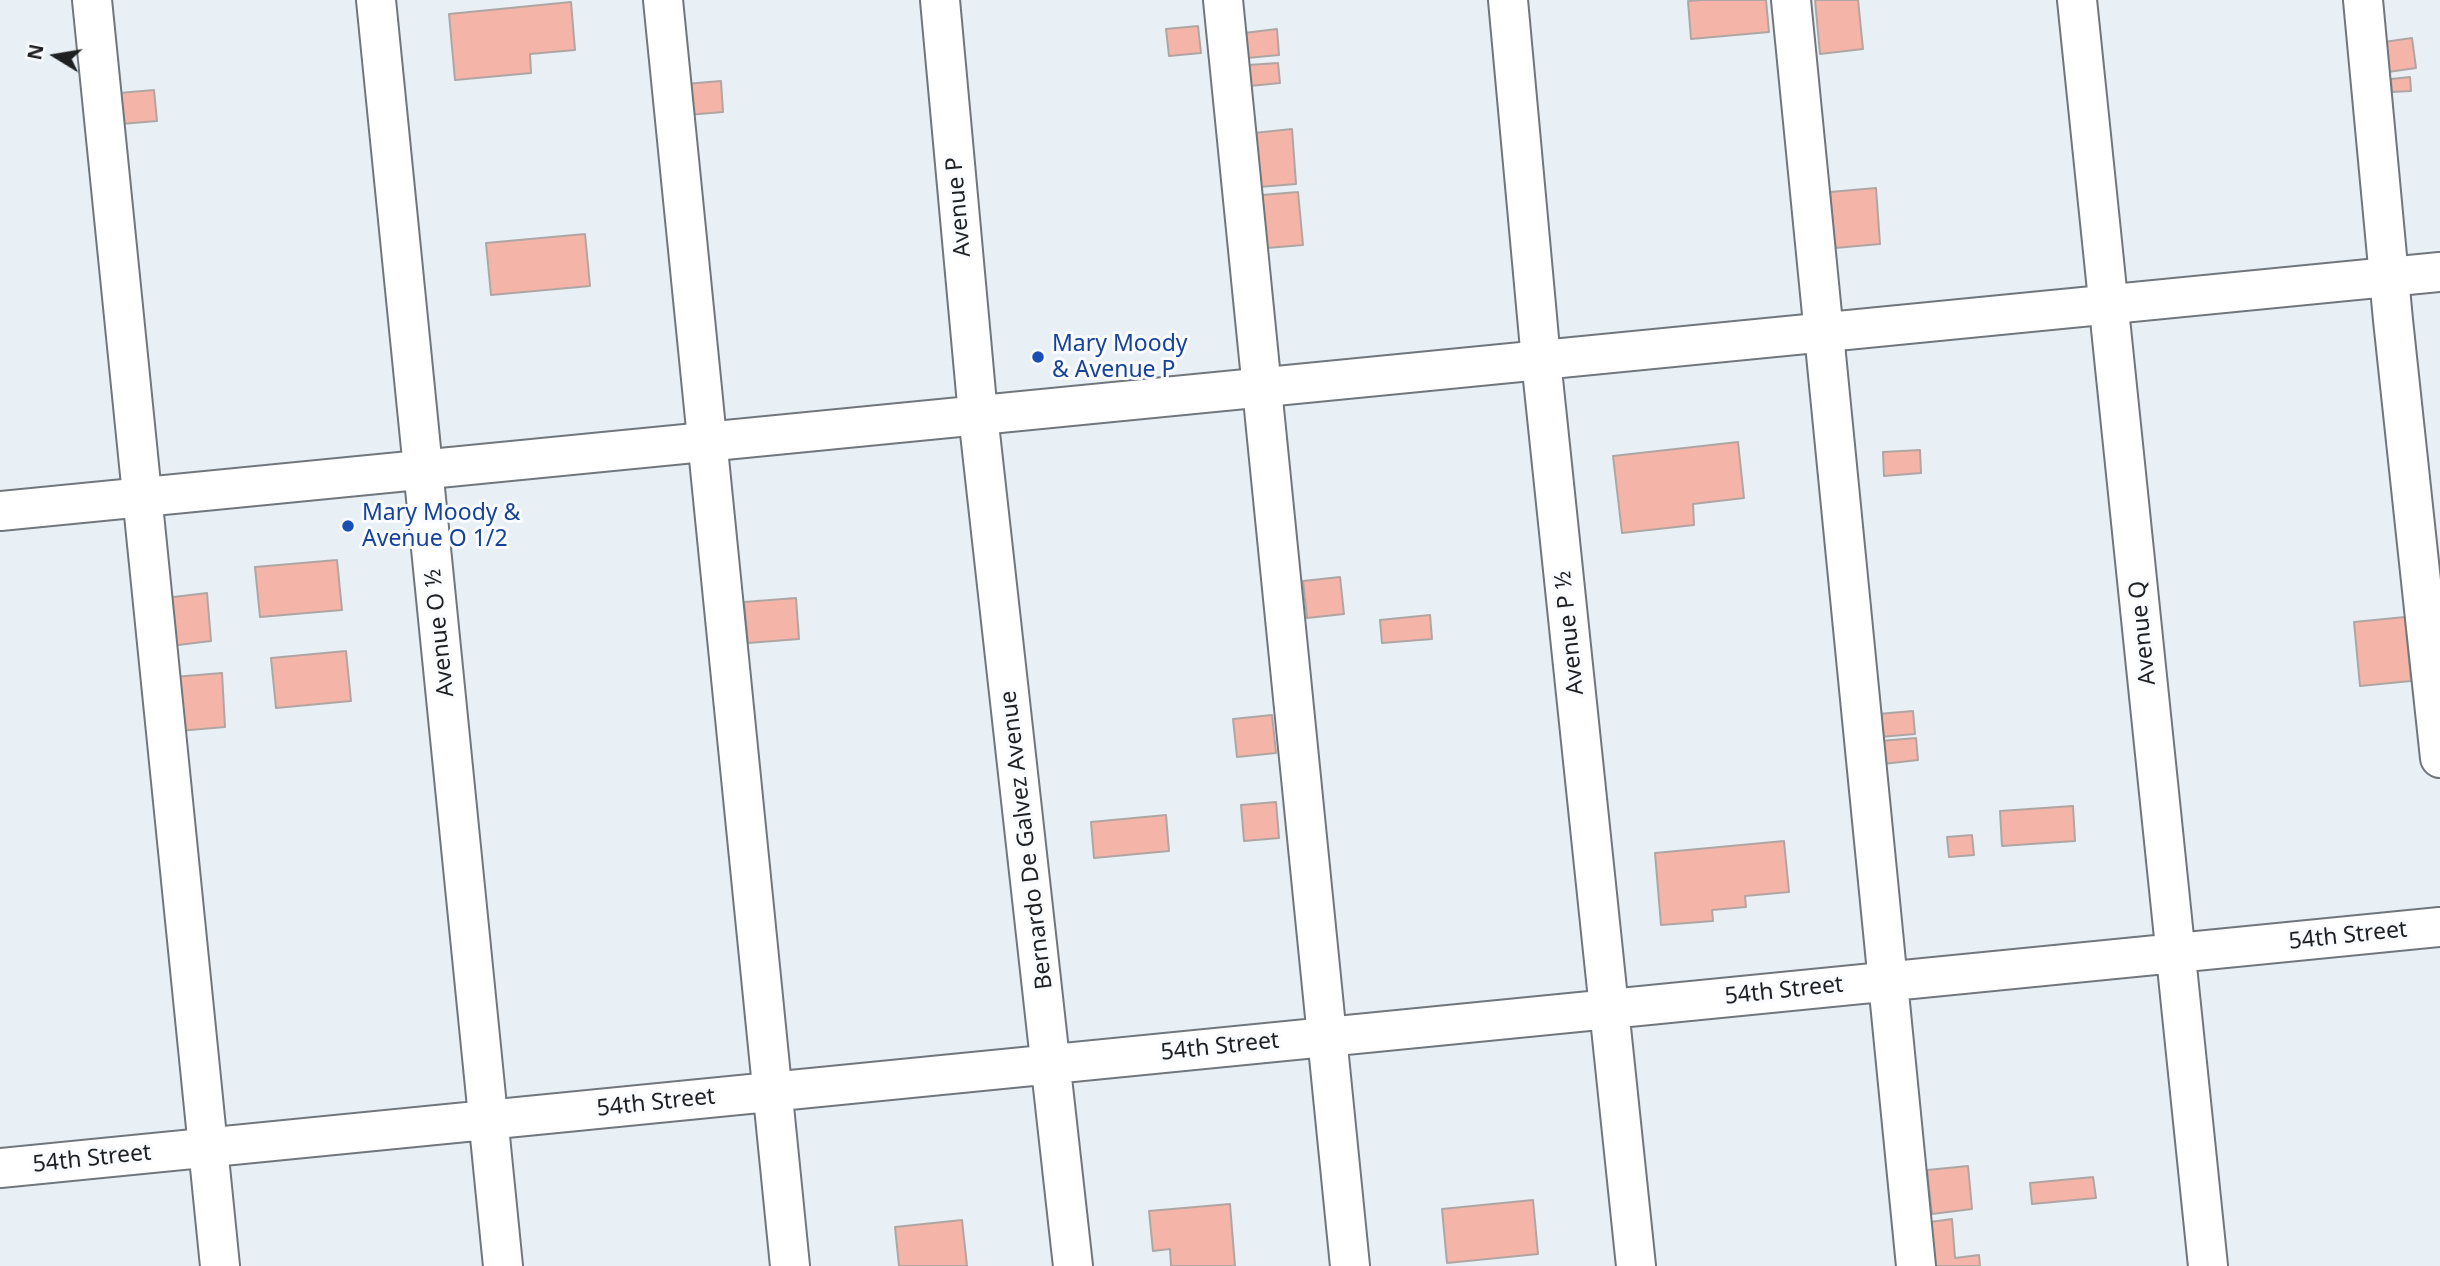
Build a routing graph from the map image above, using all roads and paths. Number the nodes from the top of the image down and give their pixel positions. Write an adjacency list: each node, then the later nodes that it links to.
1 (92, 0): 19 (street)
2 (376, 0): 18 (street, Avenue O ½)
3 (663, 0): 17 (street)
4 (940, 0): 16 (street, Avenue P)
5 (1223, 0): 15 (street)
6 (1508, 0): 14 (street, Avenue P ½)
7 (1791, 0): 13 (street)
8 (2077, 0): 12 (street, Avenue Q)
9 (2363, 0): 11 (street)
10 (2440, 272): 11 (street)
11 (2389, 277): 12 (street); 21 (street)
12 (2108, 304): 13 (street); 23 (street, Avenue Q)
13 (1824, 332): 14 (street); 24 (street)
14 (1541, 360): 15 (street); 25 (street, Avenue P ½)
15 (1262, 387): 16 (street); 26 (street)
16 (978, 415): 17 (street); 27 (street, Bernardo De Galvez Avenue)
17 (708, 442): 18 (street); 28 (street)
18 (424, 469): 19 (street); 29 (street, Avenue O ½)
19 (142, 497): 20 (street); 30 (street)
20 (0, 511)
21 (2440, 758)
22 (2440, 927): 23 (street, 54th Street)
23 (2176, 953): 24 (street, 54th Street); 39 (street, Avenue Q)
24 (1888, 981): 25 (street, 54th Street); 38 (street)
25 (1610, 1009): 26 (street, 54th Street); 37 (street, Avenue P ½)
26 (1327, 1037): 27 (street, 54th Street); 36 (street)
27 (1052, 1064): 28 (street, 54th Street); 35 (street, Bernardo De Galvez Avenue)
28 (773, 1091): 29 (street, 54th Street); 34 (street)
29 (488, 1120): 30 (street, 54th Street); 33 (street, Avenue O ½)
30 (208, 1147): 31 (street, 54th Street); 32 (street)
31 (0, 1168)
32 (220, 1266)
33 (503, 1266)
34 (790, 1266)
35 (1073, 1266)
36 (1350, 1266)
37 (1636, 1266)
38 (1916, 1266)
39 (2208, 1266)

